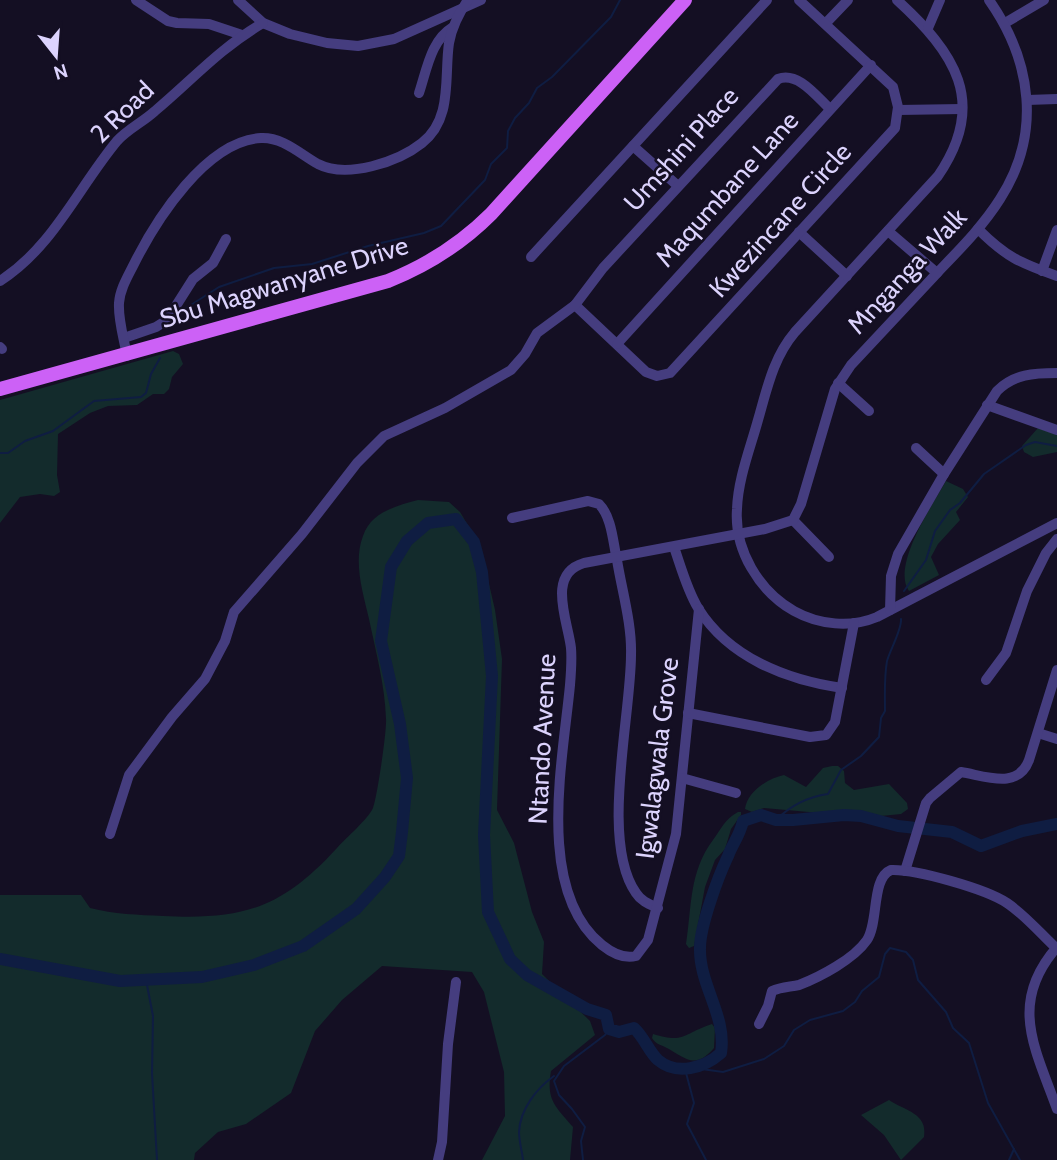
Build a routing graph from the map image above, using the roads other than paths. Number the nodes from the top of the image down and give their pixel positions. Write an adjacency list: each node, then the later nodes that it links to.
1 (136, 0): 19 (street)
2 (238, 0): 14 (street)
3 (468, 0): 13 (street)
4 (481, 0): 13 (street)
5 (685, 0): 43 (main road, Sbu Magwanyane Drive)
6 (767, 0): 27 (street)
7 (799, 0): 15 (street)
8 (848, 0): 15 (street)
9 (897, 0): 18 (street)
10 (940, 0): 18 (street)
11 (989, 0): 16 (street, Mnganga Walk)
12 (1044, 0): 16 (street)
13 (461, 10): 14 (street); 17 (street)
14 (263, 23): 19 (street, 2 Road)
15 (826, 23): 20 (street)
16 (1005, 23): 23 (street, Mnganga Walk)
17 (453, 27): 21 (street); 41 (street)
18 (928, 28): 25 (street)
19 (242, 35): 39 (street, 2 Road)
20 (871, 65): 24 (street, Maqumbane Lane); 26 (street)
21 (419, 93)
22 (1057, 99): 23 (street)
23 (1027, 100): 29 (street, Mnganga Walk)
24 (830, 109): 28 (street, Umshini Place); 42 (street, Maqumbane Lane)
25 (962, 109): 26 (street); 31 (street)
26 (898, 110): 32 (street, Kwezincane Circle)
27 (633, 146): 28 (street); 34 (street)
28 (678, 186): 40 (street, Umshini Place)
29 (978, 229): 35 (street); 36 (street, Mnganga Walk)
30 (1057, 230): 35 (street)
31 (888, 231): 36 (street); 37 (street)
32 (799, 232): 37 (street); 42 (street, Kwezincane Circle)
33 (226, 239): 41 (street)
34 (531, 257)
35 (1042, 271): 38 (street)
36 (937, 273): 45 (street, Mnganga Walk)
37 (847, 276): 55 (street)
38 (1057, 276)
39 (0, 281)
40 (576, 303): 42 (street, Kwezincane Circle); 71 (street, Umshini Place)
41 (124, 338): 43 (street)
42 (617, 344)
43 (127, 355): 46 (main road, Sbu Magwanyane Drive)
44 (1057, 373): 47 (street)
45 (838, 383): 48 (street); 53 (street, Mnganga Walk)
46 (0, 389)
47 (987, 405): 49 (street); 51 (street)
48 (869, 411)
49 (1057, 430)
50 (916, 448): 51 (street)
51 (944, 474): 61 (street)
52 (512, 518): 58 (street)
53 (793, 520): 55 (street); 59 (street)
54 (1057, 523): 61 (street)
55 (739, 534): 57 (street, Ntando Avenue); 62 (street)
56 (1057, 539): 64 (street)
57 (674, 547): 58 (street, Ntando Avenue); 60 (street)
58 (616, 557): 73 (street); 75 (street, Ntando Avenue)
59 (829, 557)
60 (699, 609): 65 (street); 66 (street, Igwalagwala Grove)
61 (890, 610): 62 (street)
62 (854, 623): 65 (street)
63 (1057, 670): 67 (street)
64 (986, 680)
65 (842, 688): 66 (street)
66 (688, 713): 69 (street, Igwalagwala Grove)
67 (1038, 733): 68 (street); 72 (street)
68 (1057, 739)
69 (682, 778): 70 (street); 73 (street, Igwalagwala Grove)
70 (736, 793)
71 (110, 834)
72 (905, 871): 74 (street); 77 (street)
73 (658, 908): 75 (street, Igwalagwala Grove)
74 (1056, 947): 78 (street)
75 (642, 951)
76 (456, 982): 79 (street)
77 (759, 1024)
78 (1057, 1109)
79 (438, 1160)

